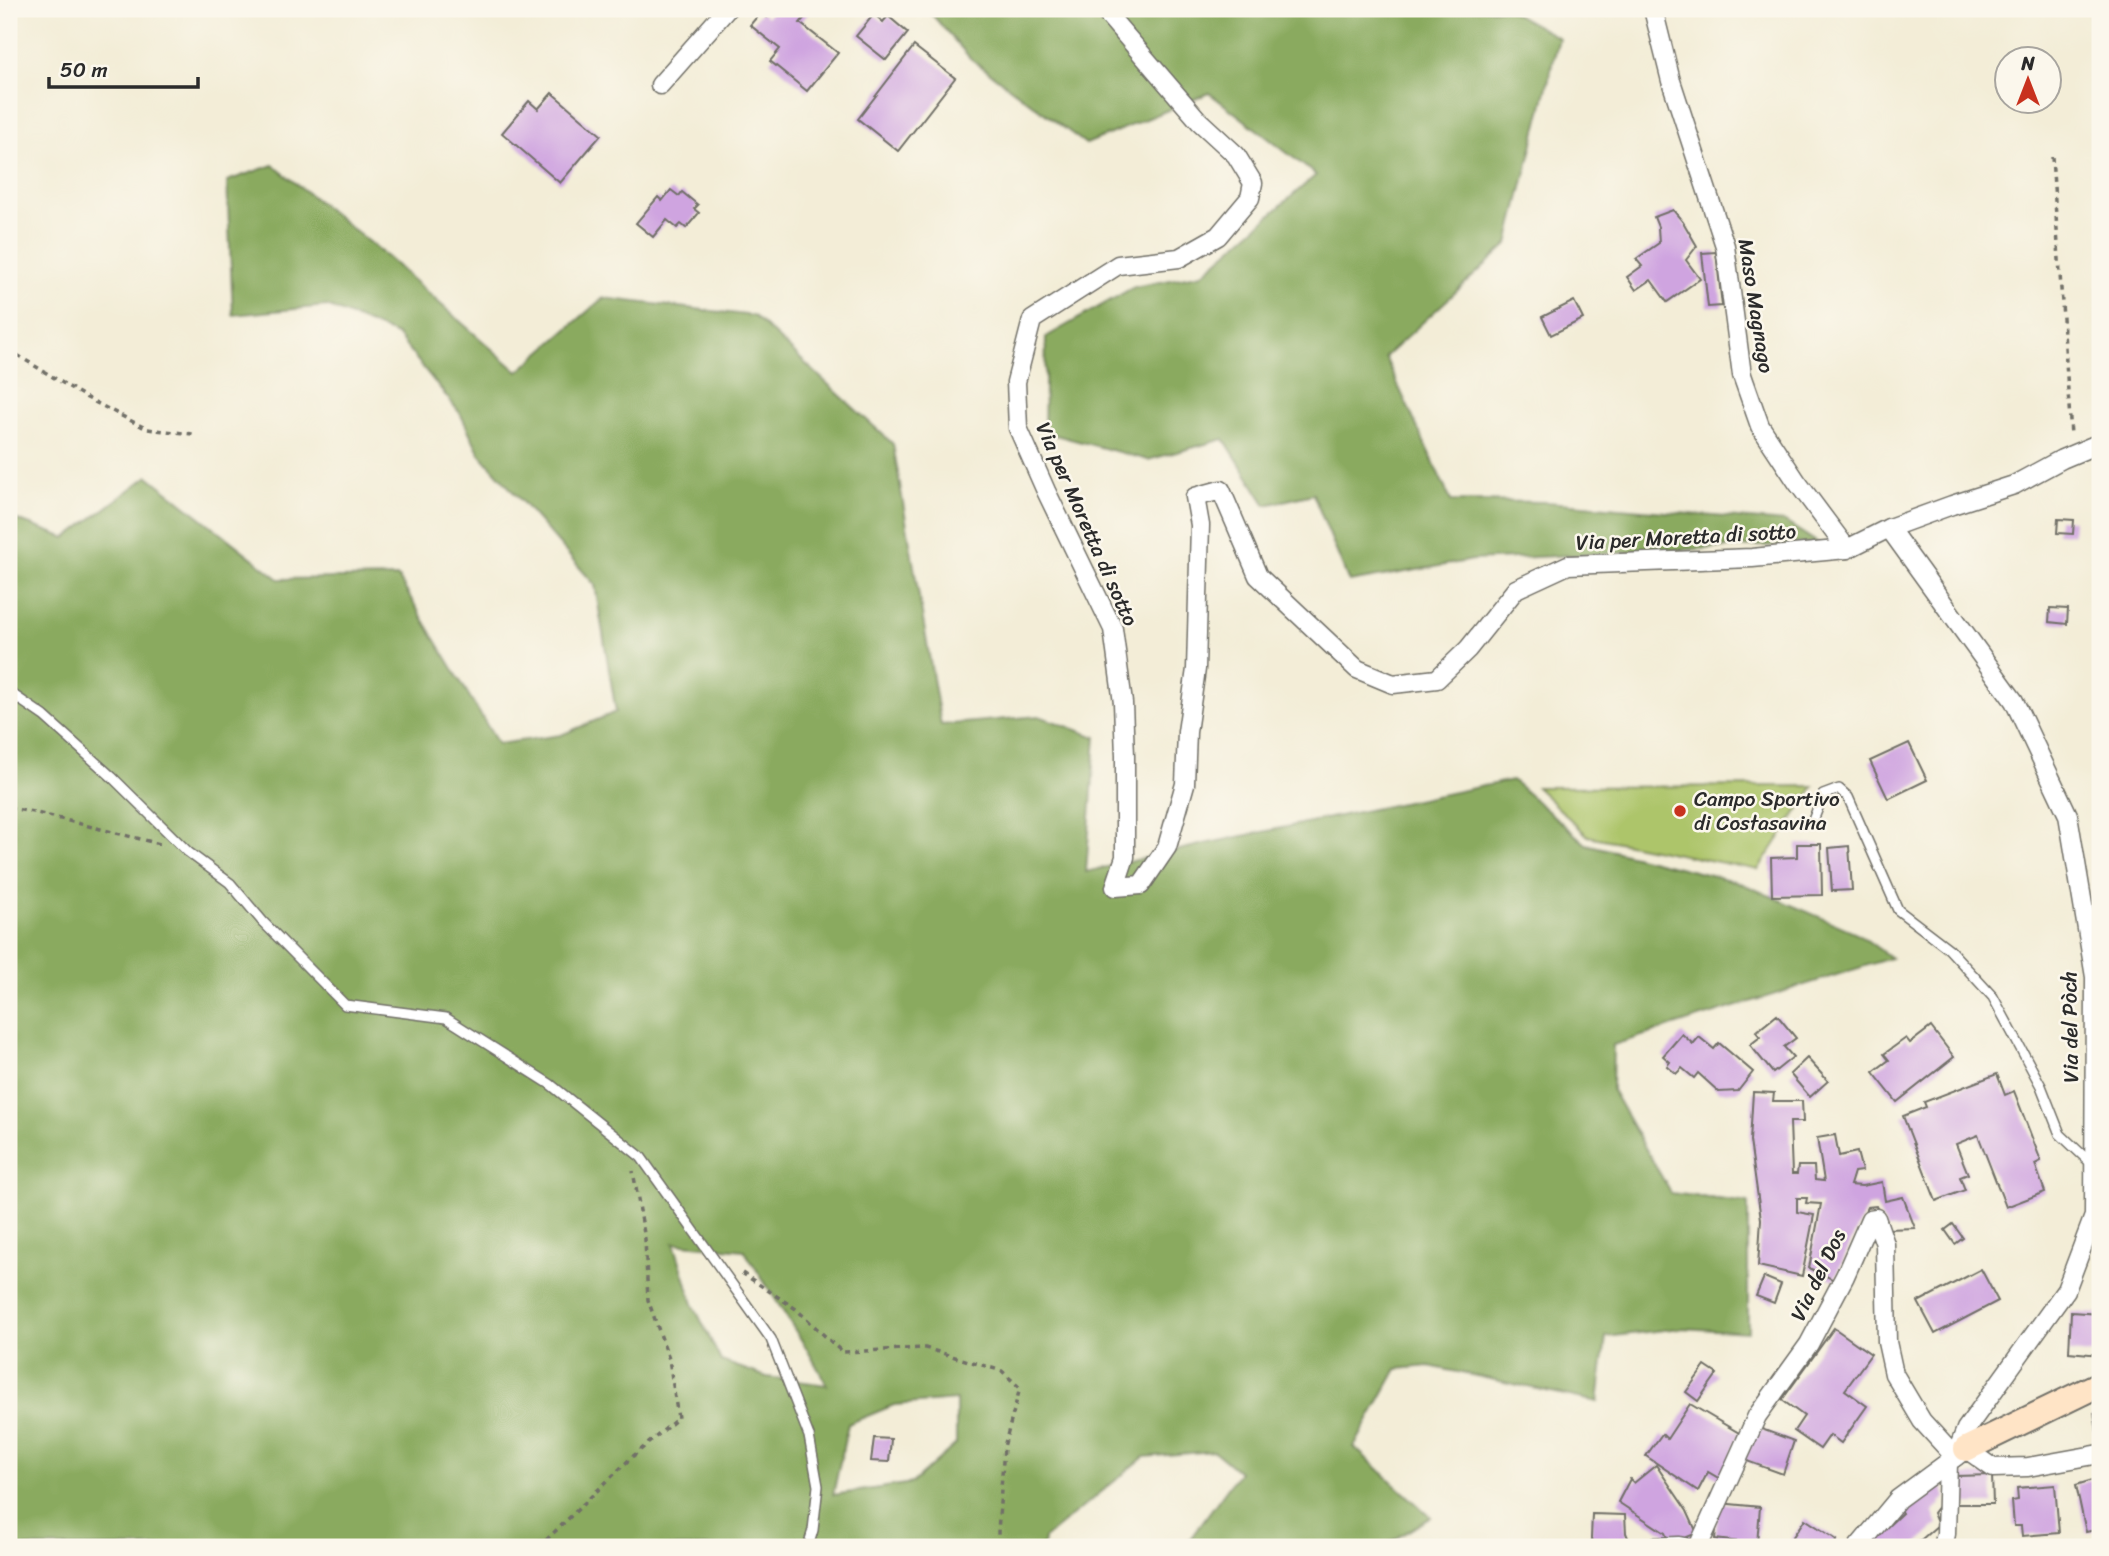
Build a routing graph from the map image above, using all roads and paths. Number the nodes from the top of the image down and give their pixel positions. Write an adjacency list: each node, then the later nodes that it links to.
1 (727, 9): 4 (street)
2 (1103, 9): 11 (street, Via per Moretta di sotto)
3 (1653, 9): 11 (street, Maso Magnago)
4 (660, 85)
5 (2052, 157): 9 (path)
6 (9, 350): 7 (path)
7 (193, 434)
8 (2100, 443): 9 (street, Via per Moretta di sotto)
9 (2072, 455): 10 (street, Via per Moretta di sotto)
10 (1889, 528): 11 (street, Via per Moretta di sotto); 17 (street, Via del Pòch)
11 (1847, 549)
12 (9, 692): 15 (lane)
13 (9, 808): 15 (path)
14 (1812, 823): 17 (lane)
15 (188, 852): 16 (lane)
16 (629, 1148): 18 (lane); 22 (path)
17 (2094, 1166): 21 (street, Via del Pòch)
18 (715, 1261): 23 (lane); 24 (path)
19 (2100, 1384): 21 (street)
20 (2100, 1454): 21 (street)
21 (1956, 1456): 27 (street, Via del Dos); 28 (street); 29 (street)
22 (539, 1547)
23 (808, 1547)
24 (999, 1547)
25 (1654, 1547): 26 (street)
26 (1684, 1547)
27 (1698, 1547)
28 (1858, 1547)
29 (1942, 1547)

